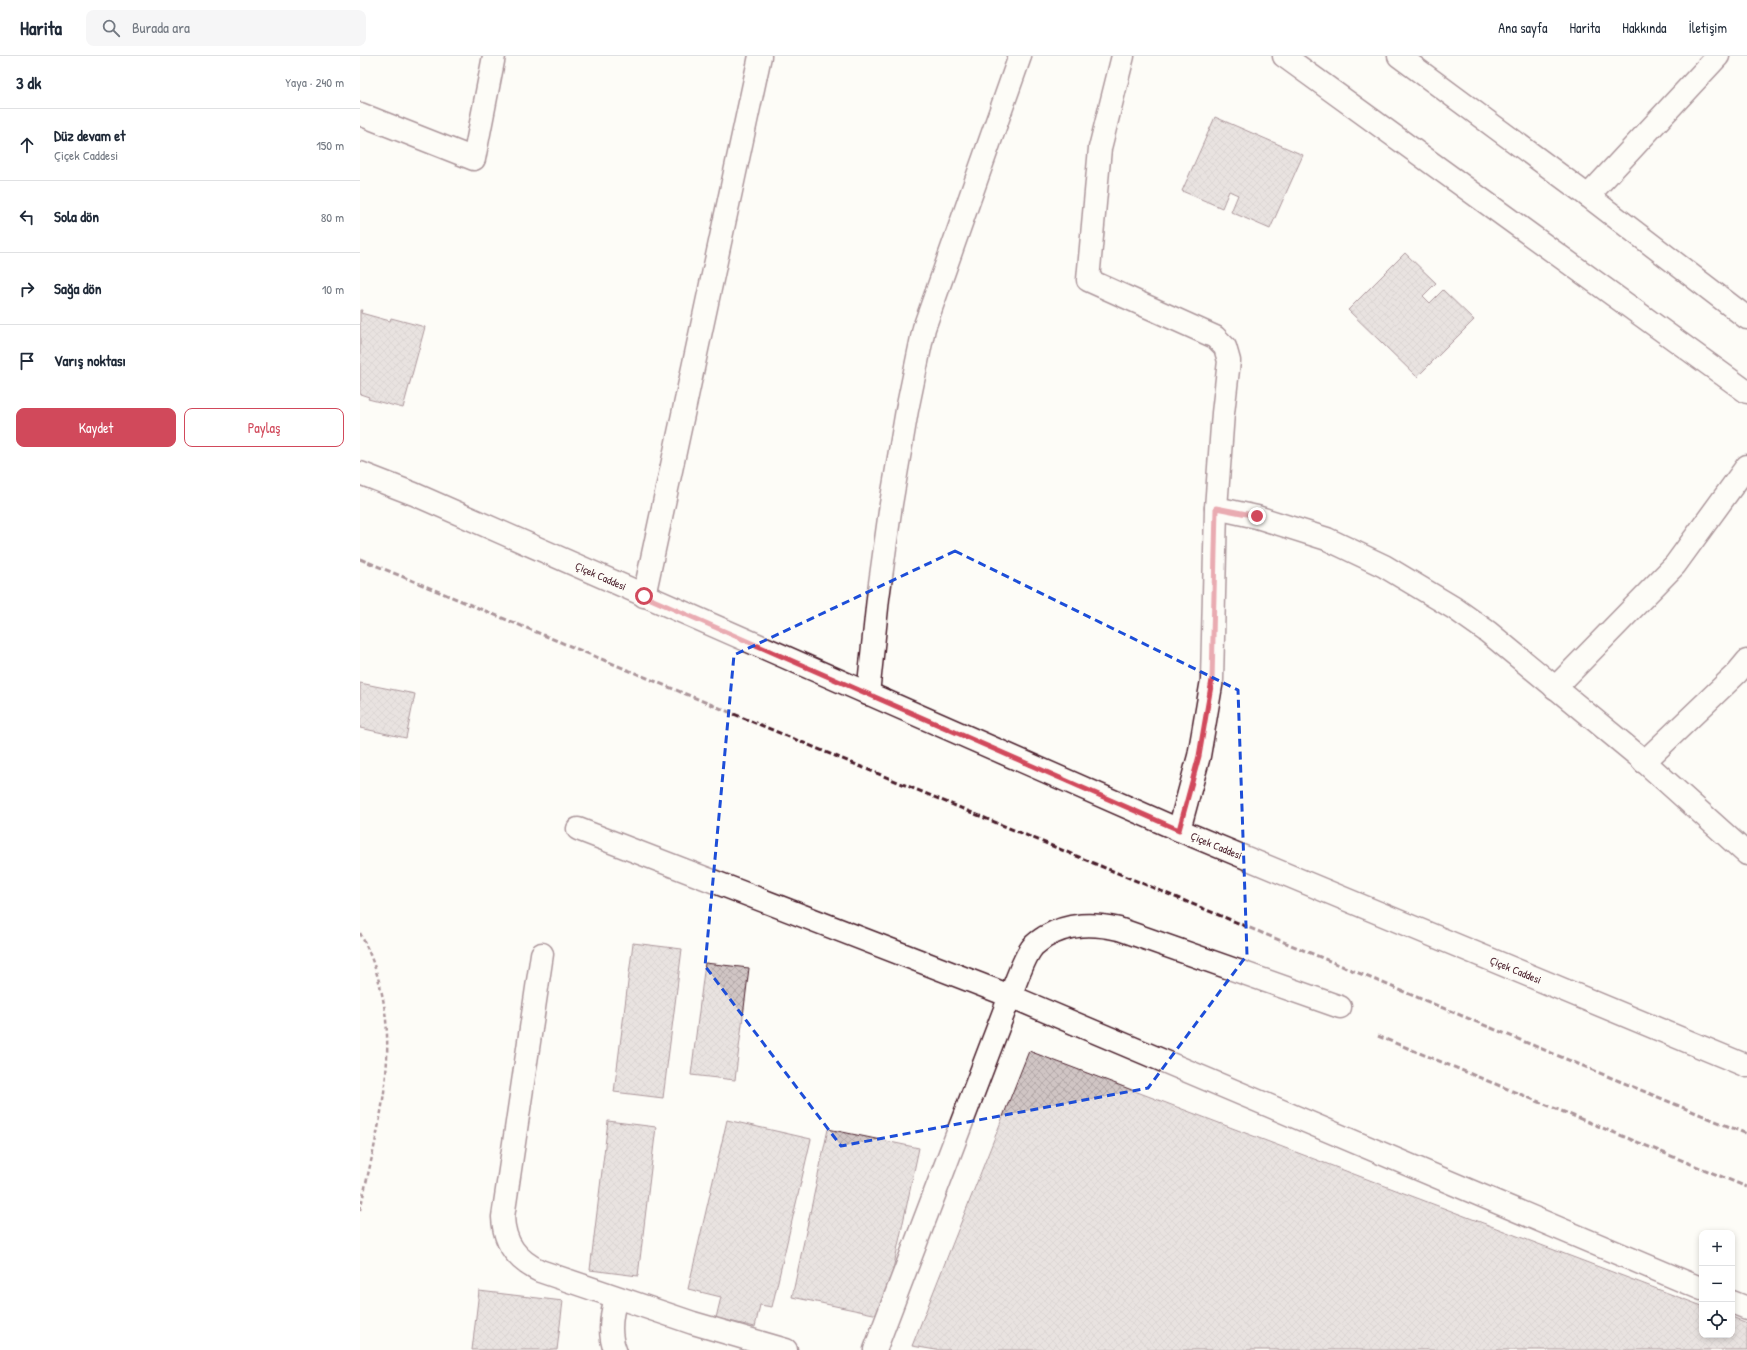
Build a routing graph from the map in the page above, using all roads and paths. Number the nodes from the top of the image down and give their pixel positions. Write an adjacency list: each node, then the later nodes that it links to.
1 (494, 56): 8 (street)
2 (760, 56): 15 (street)
3 (1020, 56): 18 (street)
4 (1123, 56): 14 (street)
5 (1284, 56): 11 (street)
6 (1399, 56): 9 (street)
7 (1718, 56): 9 (street)
8 (360, 114)
9 (1588, 196): 10 (street)
10 (1747, 318)
11 (1747, 392)
12 (1747, 466): 17 (street)
13 (360, 473): 15 (street, Çiçek Caddesi)
14 (1216, 508): 17 (street); 21 (street)
15 (644, 596): 18 (street, Çiçek Caddesi)
16 (1747, 661): 19 (street)
17 (1555, 688): 19 (street)
18 (868, 694): 21 (street, Çiçek Caddesi)
19 (1644, 762): 22 (street)
20 (578, 828): 25 (street)
21 (1179, 830): 27 (street, Çiçek Caddesi)
22 (1747, 854)
23 (360, 934): 28 (path)
24 (542, 954): 30 (street)
25 (1010, 996): 26 (street); 29 (street); 35 (street)
26 (1340, 1007)
27 (1747, 1066)
28 (360, 1210)
29 (1699, 1288)
30 (616, 1298): 33 (street); 34 (street)
31 (1735, 1303): 32 (street)
32 (1747, 1308)
33 (615, 1350)
34 (786, 1350)
35 (875, 1350)

